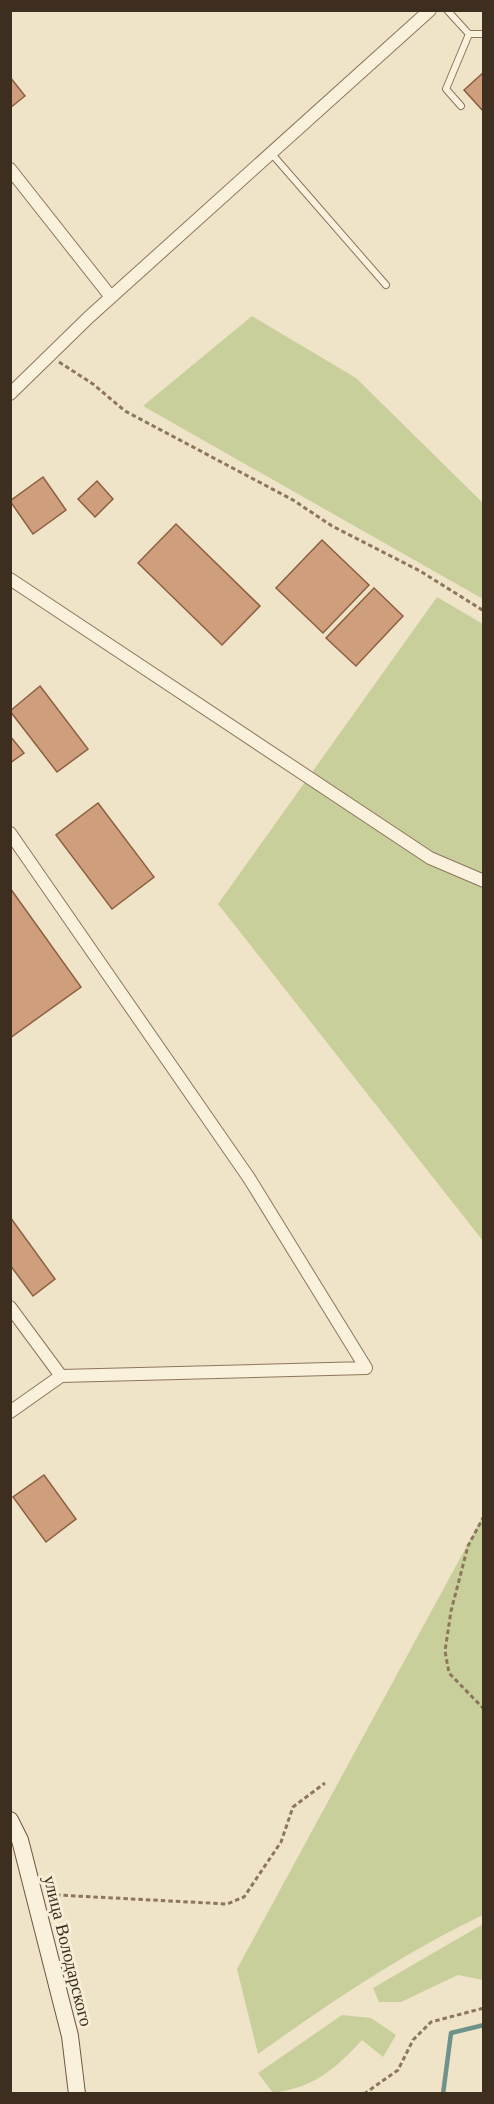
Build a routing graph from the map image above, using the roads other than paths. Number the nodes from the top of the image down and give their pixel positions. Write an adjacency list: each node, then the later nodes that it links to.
1 (430, 10): 6 (street)
2 (447, 10): 3 (lane)
3 (469, 34): 4 (lane); 5 (lane)
4 (483, 34)
5 (461, 106)
6 (271, 153): 8 (lane); 9 (street)
7 (10, 169): 9 (street)
8 (386, 285)
9 (111, 297): 10 (street)
10 (10, 394)
11 (10, 579): 13 (street)
12 (10, 832): 15 (street)
13 (483, 880)
14 (10, 1307): 15 (street)
15 (61, 1376): 16 (street)
16 (10, 1412)
17 (10, 1820): 18 (main road, улица Володарского)
18 (77, 2094)

